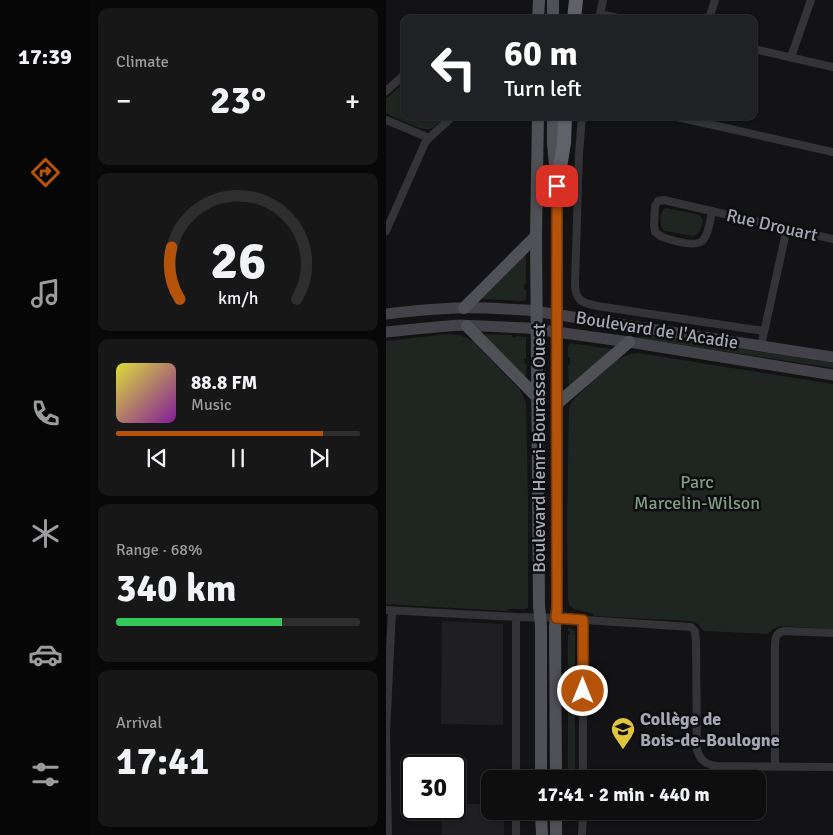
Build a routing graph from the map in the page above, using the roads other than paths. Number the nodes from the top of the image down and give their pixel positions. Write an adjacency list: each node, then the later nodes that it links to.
1 (538, 0): 7 (main road)
2 (553, 0): 8 (main road)
3 (576, 0): 9 (highway)
4 (602, 0): 10 (street)
5 (715, 0): 11 (street)
6 (811, 0): 13 (street)
7 (538, 15)
8 (553, 15)
9 (574, 15)
10 (599, 15)
11 (710, 15)
12 (757, 50): 13 (street)
13 (791, 57): 14 (street)
14 (833, 67)
15 (401, 78): 16 (street)
16 (386, 91)
17 (386, 120): 24 (street)
18 (449, 120): 24 (street)
19 (538, 120): 30 (main road, Boulevard Henri-Bourassa Ouest)
20 (553, 120): 26 (main road, Boulevard Henri-Bourassa Ouest)
21 (565, 120): 26 (highway)
22 (582, 120): 38 (street, Boulevard de l'Acadie)
23 (692, 120): 25 (street)
24 (429, 138): 29 (street)
25 (833, 152)
26 (557, 186): 35 (main road, Boulevard Henri-Bourassa Ouest)
27 (712, 211): 27 (street, Rue Drouart); 28 (street, Rue Drouart)
28 (787, 228): 31 (street, Rue Drouart); 38 (street)
29 (386, 232)
30 (536, 236): 32 (main road); 33 (main road, Boulevard Henri-Bourassa Ouest)
31 (833, 239)
32 (464, 308): 33 (main road, Boulevard de l'Acadie); 34 (main road, Boulevard de l'Acadie)
33 (537, 312): 35 (main road, Boulevard de l'Acadie); 37 (main road, Boulevard Henri-Bourassa Ouest)
34 (386, 314)
35 (556, 314): 40 (main road, Boulevard Henri-Bourassa Ouest); 42 (main road, Boulevard de l'Acadie)
36 (467, 326): 37 (main road, Boulevard de l'Acadie); 39 (main road, Boulevard de l'Acadie); 45 (main road)
37 (537, 329): 40 (main road, Boulevard de l'Acadie); 45 (main road, Boulevard Henri-Bourassa Ouest)
38 (764, 331): 42 (street)
39 (386, 332)
40 (557, 332): 41 (main road, Boulevard de l'Acadie); 46 (main road, Boulevard Henri-Bourassa Ouest)
41 (629, 342): 44 (main road, Boulevard de l'Acadie); 46 (main road)
42 (761, 346): 43 (main road, Boulevard de l'Acadie)
43 (833, 357)
44 (833, 375)
45 (537, 396): 49 (main road, Boulevard Henri-Bourassa Ouest)
46 (558, 403): 50 (main road, Boulevard Henri-Bourassa Ouest)
47 (389, 610): 48 (street); 63 (street)
48 (516, 617): 49 (street); 55 (street)
49 (540, 618): 50 (street); 56 (main road, Boulevard Henri-Bourassa Ouest)
50 (556, 618): 51 (street); 57 (main road, Boulevard Henri-Bourassa Ouest)
51 (583, 620): 53 (street); 58 (street)
52 (833, 633): 53 (street)
53 (775, 766): 54 (street)
54 (833, 767)
55 (516, 770)
56 (541, 770)
57 (556, 770)
58 (582, 770)
59 (516, 820): 64 (street)
60 (541, 820): 65 (main road)
61 (556, 820): 66 (main road)
62 (582, 820): 67 (street)
63 (388, 835)
64 (516, 835)
65 (542, 835)
66 (556, 835)
67 (582, 835)

